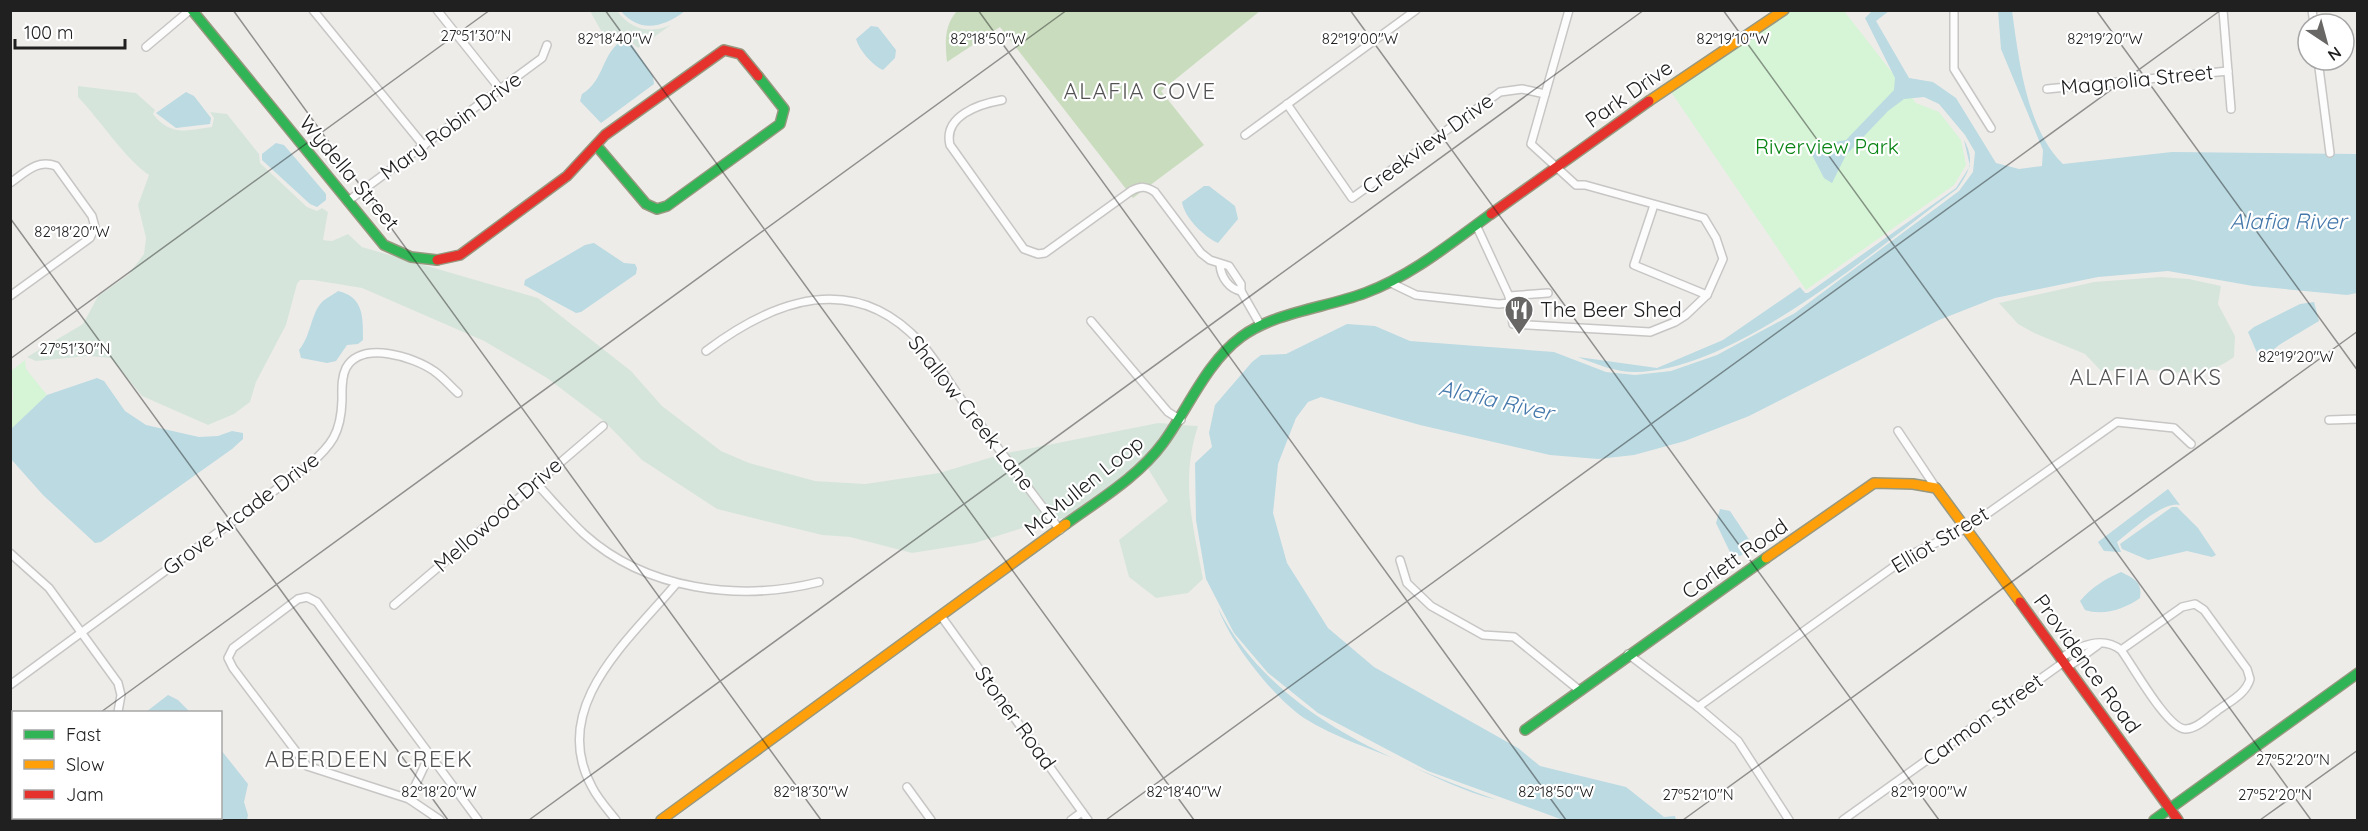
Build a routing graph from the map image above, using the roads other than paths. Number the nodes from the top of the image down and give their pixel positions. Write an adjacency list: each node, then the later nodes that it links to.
1 (191, 10): 10 (street); 26 (street, Wydella Street)
2 (313, 10): 22 (street)
3 (437, 10): 13 (street)
4 (1416, 10): 17 (street)
5 (1569, 10): 15 (street)
6 (1784, 10): 24 (street, Park Drive)
7 (1954, 10): 19 (street)
8 (2223, 10): 11 (street)
9 (547, 45): 13 (street, Mary Robin Drive)
10 (146, 47)
11 (2228, 71): 14 (street, Magnolia Street); 18 (street)
12 (2320, 72): 23 (street)
13 (500, 89): 22 (street, Mary Robin Drive)
14 (2047, 89)
15 (1545, 94): 17 (street, Creekview Drive); 24 (street)
16 (1002, 100): 29 (street)
17 (1287, 104): 20 (street)
18 (2231, 109)
19 (1991, 128)
20 (1245, 135)
21 (596, 145): 21 (street, Wydella Street); 26 (street, Wydella Street)
22 (424, 146): 26 (street, Mary Robin Drive)
23 (2330, 153)
24 (1556, 168): 27 (street); 28 (street, McMullen Loop)
25 (10, 183): 36 (street)
26 (348, 201)
27 (1654, 205): 35 (street); 35 (street)
28 (1477, 227): 32 (street, McMullen Loop); 37 (street)
29 (1220, 265): 30 (street); 31 (street)
30 (1236, 275): 31 (street); 33 (street)
31 (1227, 282): 33 (street)
32 (1389, 282): 37 (street); 39 (street, McMullen Loop)
33 (1241, 291): 39 (street)
34 (1548, 293): 37 (street)
35 (1707, 295): 37 (street)
36 (10, 296)
37 (1510, 299)
38 (1091, 321): 43 (street)
39 (1261, 326): 43 (street, McMullen Loop)
40 (706, 351): 51 (street, Shallow Creek Lane)
41 (458, 393): 58 (street, Grove Arcade Drive)
42 (2358, 419): 44 (street)
43 (1181, 420): 51 (street, McMullen Loop)
44 (2329, 420)
45 (603, 426): 48 (street, Mellowood Drive)
46 (1898, 431): 49 (street)
47 (2191, 444): 50 (street, Elliot Street)
48 (536, 483): 55 (street); 56 (street, Mellowood Drive)
49 (1936, 488): 50 (street); 61 (street, Corlett Road)
50 (1967, 528): 62 (street, Providence Road); 66 (street, Elliot Street)
51 (1060, 530): 57 (street, McMullen Loop)
52 (10, 554): 58 (street)
53 (1400, 560): 65 (street)
54 (819, 582): 55 (street)
55 (676, 584): 76 (street)
56 (394, 605)
57 (941, 616): 73 (street, Stoner Road); 77 (street, McMullen Loop)
58 (82, 632): 64 (street, Grove Arcade Drive); 67 (street)
59 (2100, 644): 60 (street); 62 (street); 62 (street)
60 (2121, 650): 60 (street)
61 (1628, 654): 65 (street, Corlett Road); 66 (street)
62 (2064, 662): 72 (street, Providence Road); 82 (street, Carmon Street)
63 (2358, 673): 72 (street)
64 (10, 684)
65 (1579, 690): 68 (street, Corlett Road)
66 (1698, 707): 81 (street)
67 (118, 711)
68 (1525, 730)
69 (429, 756): 71 (street); 71 (street); 75 (street)
70 (907, 787): 78 (street)
71 (409, 799): 74 (street)
72 (2170, 809): 83 (street); 84 (street, Providence Road)
73 (1082, 812): 79 (street); 80 (street, Stoner Road)
74 (440, 820)
75 (478, 820)
76 (616, 820)
77 (662, 820)
78 (931, 820)
79 (1071, 820)
80 (1088, 820)
81 (1789, 820)
82 (1843, 820)
83 (2154, 820)
84 (2178, 820)

